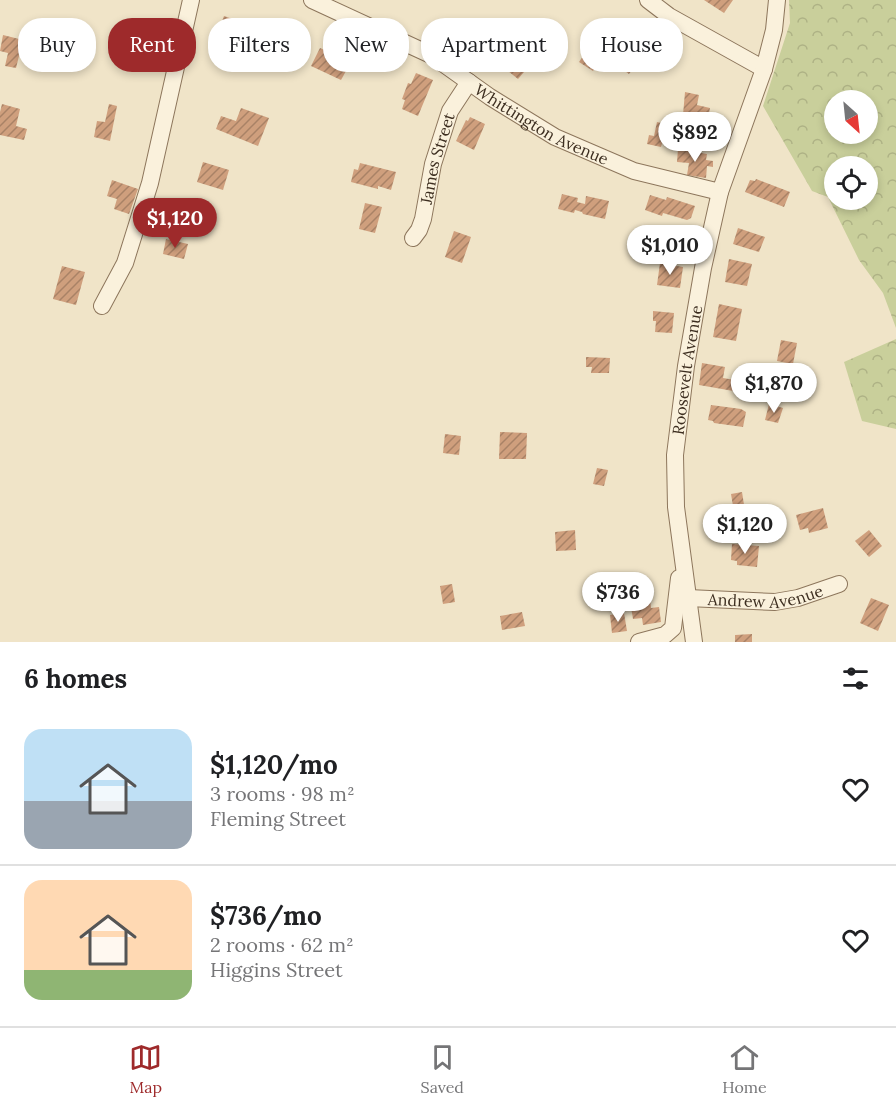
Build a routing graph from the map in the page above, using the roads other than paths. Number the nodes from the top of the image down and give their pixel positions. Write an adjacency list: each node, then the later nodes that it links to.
1 (191, 0): 9 (street)
2 (312, 0): 6 (street, Whittington Avenue)
3 (648, 0): 5 (street)
4 (777, 0): 5 (street, Roosevelt Avenue)
5 (764, 69): 7 (street, Roosevelt Avenue)
6 (469, 82): 7 (street, Whittington Avenue); 8 (street, James Street)
7 (720, 192): 10 (street, Roosevelt Avenue)
8 (413, 238)
9 (102, 306)
10 (684, 567): 12 (street, Roosevelt Avenue); 13 (street)
11 (839, 584): 12 (street, Andrew Avenue)
12 (688, 598): 14 (street, Roosevelt Avenue)
13 (639, 642)
14 (694, 642)

